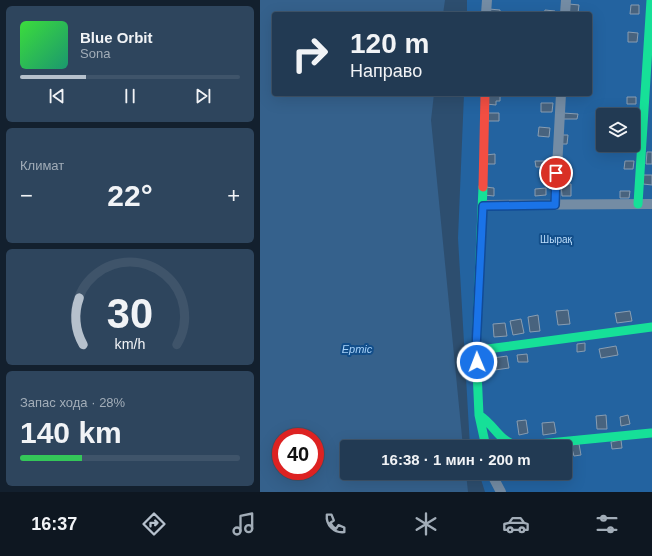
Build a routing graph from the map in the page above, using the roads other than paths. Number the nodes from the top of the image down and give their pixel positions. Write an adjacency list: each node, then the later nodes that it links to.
1 (486, 0): 4 (street)
2 (566, 0): 5 (street)
3 (651, 0): 8 (street)
4 (486, 12)
5 (565, 12)
6 (485, 96): 11 (street)
7 (561, 96): 10 (street)
8 (638, 204): 9 (street); 10 (street)
9 (652, 204)
10 (555, 205): 11 (street)
11 (483, 206): 13 (street)
12 (652, 326): 13 (street)
13 (476, 349): 14 (street)
14 (479, 415): 15 (street); 16 (street)
15 (651, 433)
16 (484, 440)
17 (495, 480): 18 (street)
18 (501, 492)

